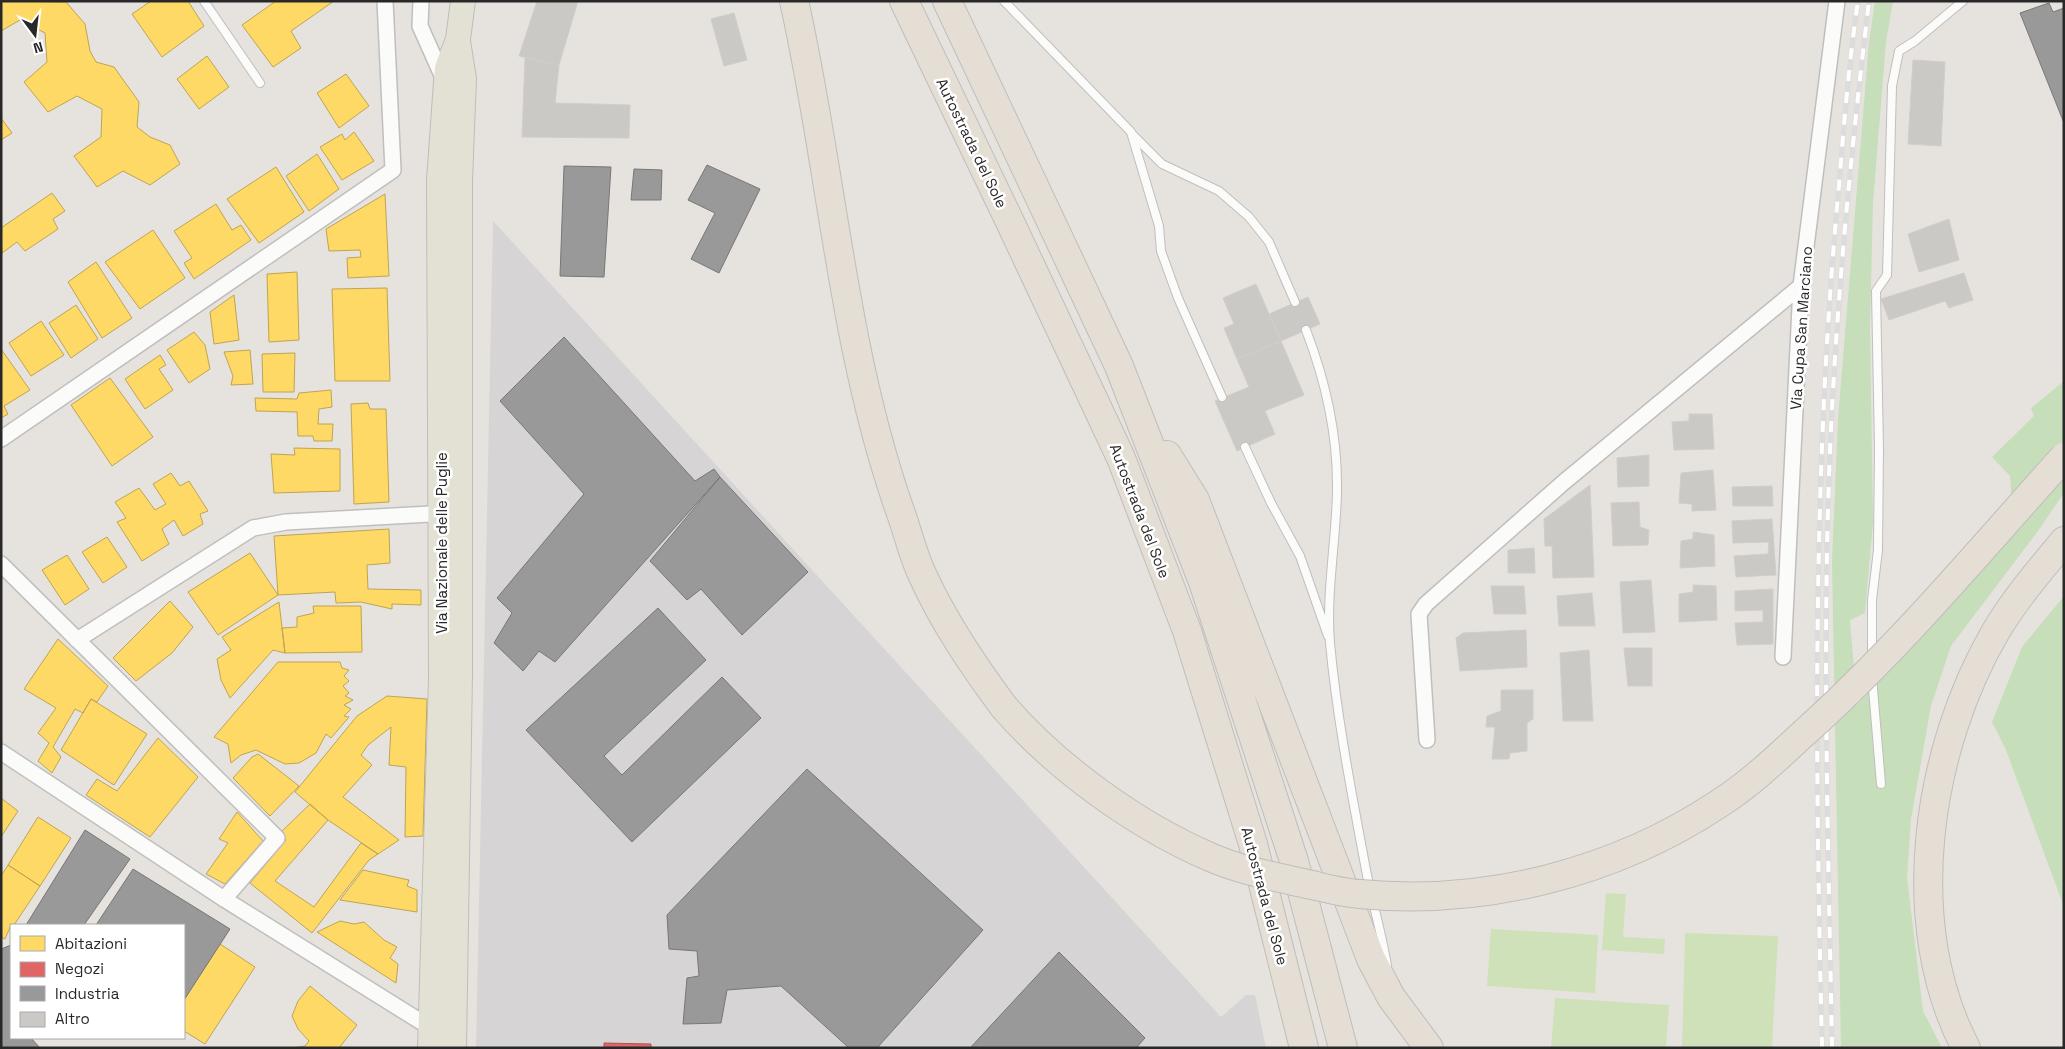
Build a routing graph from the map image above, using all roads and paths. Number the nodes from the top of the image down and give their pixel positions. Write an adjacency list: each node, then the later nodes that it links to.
1 (204, 1): 13 (lane)
2 (384, 1): 20 (street)
3 (422, 1): 12 (street)
4 (463, 1): 11 (main road, Via Nazionale delle Puglie)
5 (794, 1): 22 (highway, bridge)
6 (904, 1): 36 (highway, Autostrada del Sole)
7 (947, 1): 19 (highway)
8 (1004, 1): 14 (lane)
9 (1837, 1): 15 (street, Via Cupa San Marciano)
10 (1963, 1): 31 (lane)
11 (458, 39): 12 (main road, Via Nazionale delle Puglie); 23 (main road, Via Nazionale delle Puglie)
12 (446, 82): 23 (main road, Via Nazionale delle Puglie)
13 (260, 83)
14 (1131, 132): 16 (lane); 18 (lane)
15 (1801, 286): 28 (street, Via Cupa San Marciano); 29 (street)
16 (1295, 302)
17 (1306, 330): 27 (lane)
18 (1222, 397)
19 (1134, 404): 33 (highway); 37 (highway)
20 (1, 439)
21 (1245, 447): 27 (lane)
22 (2064, 457)
23 (450, 512): 26 (street); 34 (main road, Via Nazionale delle Puglie); 35 (main road, Via Nazionale delle Puglie)
24 (2064, 541): 39 (highway)
25 (1, 564): 26 (street)
26 (77, 640): 32 (street)
27 (1330, 640): 33 (lane)
28 (1783, 657)
29 (1426, 740)
30 (1, 752): 32 (street)
31 (1881, 784)
32 (224, 898): 34 (street)
33 (1391, 997): 38 (highway)
34 (431, 1038): 35 (street)
35 (454, 1038)
36 (1304, 1048)
37 (1343, 1048)
38 (1428, 1048)
39 (1966, 1048)

